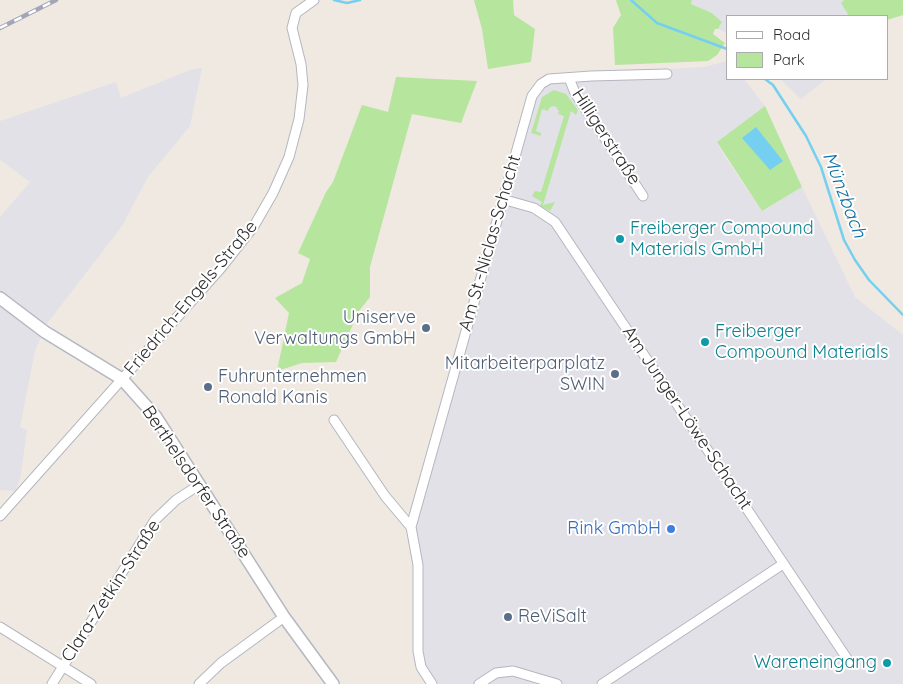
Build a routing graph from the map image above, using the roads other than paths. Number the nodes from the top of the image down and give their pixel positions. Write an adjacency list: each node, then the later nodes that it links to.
1 (314, 0): 7 (street, Friedrich-Engels-Straße)
2 (667, 74): 3 (street, Am St.-Niclas-Schacht)
3 (570, 78): 4 (street, Hilligerstraße); 5 (street, Am St.-Niclas-Schacht)
4 (643, 196)
5 (502, 199): 11 (street, Am St.-Niclas-Schacht); 12 (street, Am Junger-Löwe-Schacht)
6 (0, 298): 7 (street, Berthelsdorfer Straße)
7 (122, 379): 9 (street, Berthelsdorfer Straße); 10 (street, Friedrich-Engels-Straße)
8 (334, 420): 11 (street, Am St.-Niclas-Schacht)
9 (199, 484): 13 (street, Berthelsdorfer Straße); 16 (street, Clara-Zetkin-Straße)
10 (0, 516)
11 (411, 527): 21 (street, Am St.-Niclas-Schacht)
12 (783, 564): 15 (street, Am Junger-Löwe-Schacht); 24 (street)
13 (284, 617): 19 (street); 20 (street, Berthelsdorfer Straße)
14 (0, 627): 16 (street)
15 (850, 663)
16 (63, 666): 17 (street, Clara-Zetkin-Straße); 18 (street)
17 (52, 684)
18 (91, 684)
19 (199, 684)
20 (333, 684)
21 (432, 684)
22 (479, 684): 23 (street)
23 (556, 684)
24 (602, 684)

